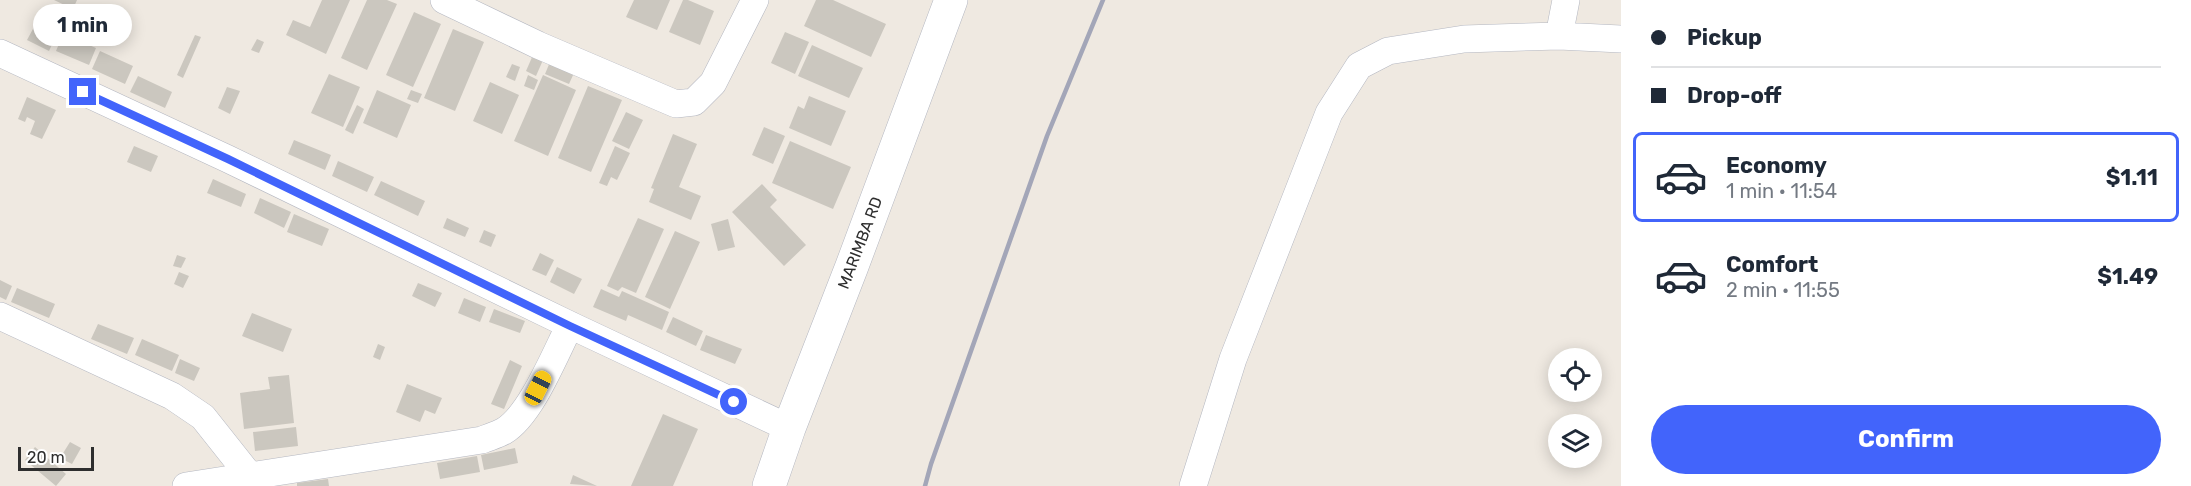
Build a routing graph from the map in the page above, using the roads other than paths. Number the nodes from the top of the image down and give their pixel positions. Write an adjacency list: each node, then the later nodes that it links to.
1 (444, 0): 2 (street)
2 (755, 0)
3 (951, 0): 10 (street, MARIMBA RD)
4 (1566, 0): 5 (street)
5 (1558, 36): 6 (street); 14 (street)
6 (1621, 39)
7 (0, 53): 9 (street)
8 (0, 316): 11 (street)
9 (570, 326): 10 (street); 11 (street)
10 (789, 428): 13 (street, MARIMBA RD)
11 (249, 475): 12 (street)
12 (186, 486)
13 (769, 486)
14 (1193, 486)

